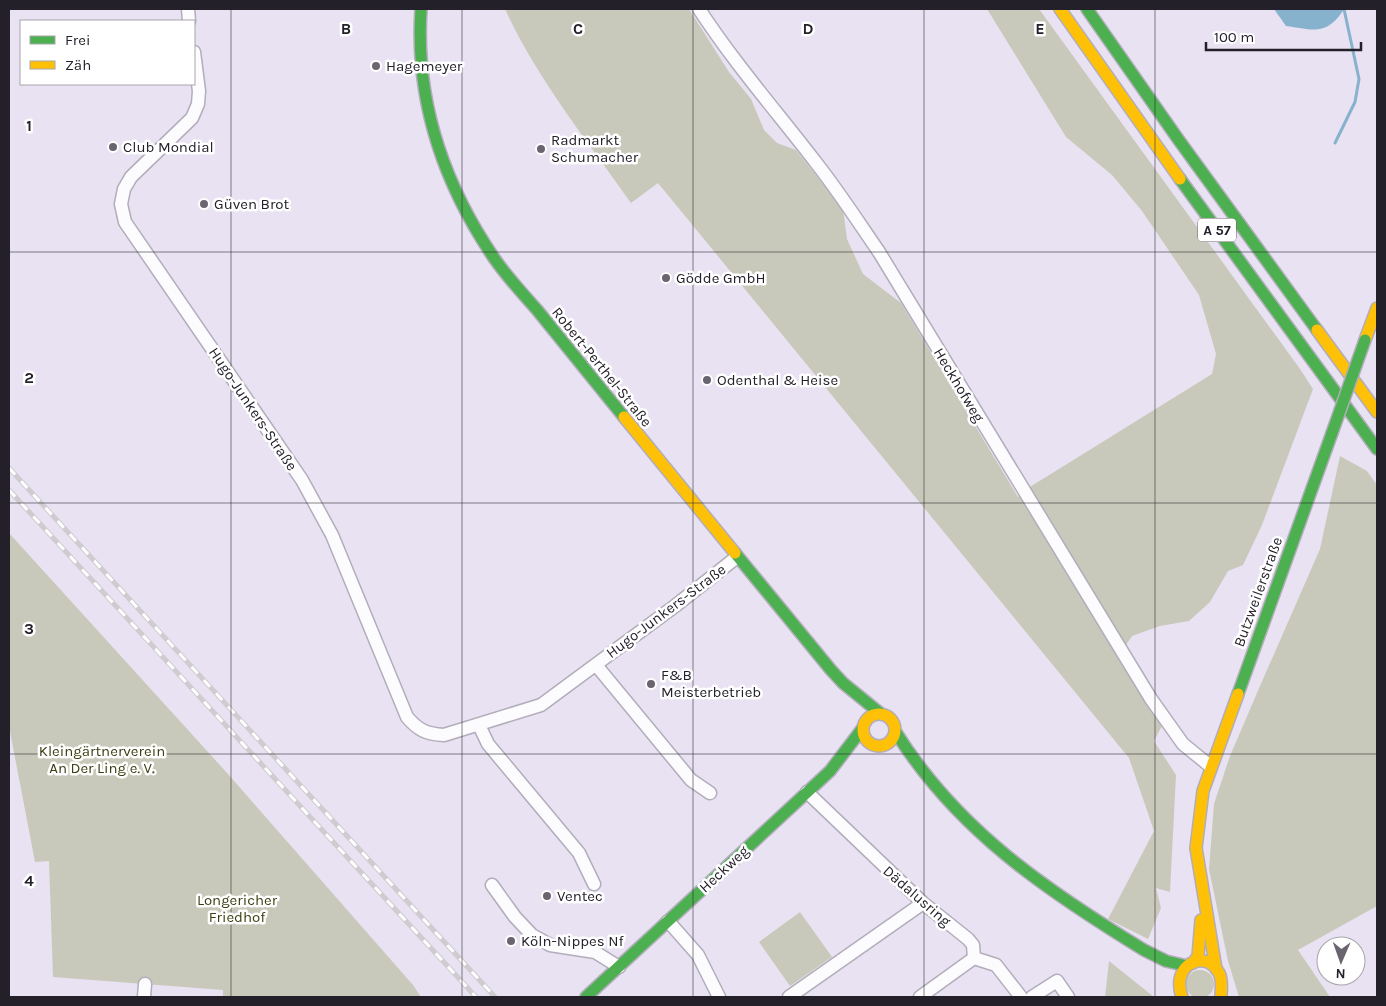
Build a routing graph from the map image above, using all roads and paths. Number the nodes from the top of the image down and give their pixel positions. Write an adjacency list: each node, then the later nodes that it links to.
1 (414, 9): 6 (main road, Robert-Perthel-Straße)
2 (421, 9): 6 (main road, Robert-Perthel-Straße)
3 (699, 9): 20 (street, Heckhofweg)
4 (1060, 9): 10 (main road, A 57)
5 (1087, 9): 9 (main road, A 57)
6 (418, 29): 11 (main road, Robert-Perthel-Straße)
7 (195, 60): 15 (street, Hugo-Junkers-Straße)
8 (1377, 308): 20 (main road, Butzweilerstraße, bridge)
9 (1377, 412)
10 (1377, 449)
11 (737, 557): 12 (street, Hugo-Junkers-Straße); 13 (main road, Robert-Perthel-Straße)
12 (596, 665): 15 (street, Hugo-Junkers-Straße); 23 (street, Hugo-Junkers-Straße)
13 (843, 683): 14 (main road, Robert-Perthel-Straße); 16 (main road, Robert-Perthel-Straße)
14 (882, 714): 16 (main road); 17 (main road)
15 (479, 725): 24 (street)
16 (864, 726): 18 (main road); 21 (main road, Heckweg)
17 (895, 731): 18 (main road); 19 (main road)
18 (870, 749): 19 (main road); 21 (main road, Heckweg)
19 (911, 760): 29 (main road)
20 (1210, 766): 26 (main road, Butzweilerstraße)
21 (830, 771): 22 (main road, Heckweg)
22 (807, 792): 27 (street, Dädalusring); 28 (main road, Heckweg)
23 (710, 793)
24 (594, 884)
25 (492, 885): 32 (street)
26 (1202, 892): 31 (main road, Butzweilerstraße); 33 (main road, Butzweilerstraße)
27 (922, 903): 30 (street, Dädalusring); 40 (street)
28 (668, 921): 32 (main road, Heckweg); 39 (street)
29 (1122, 936): 31 (main road); 35 (main road)
30 (974, 958): 41 (street); 42 (street)
31 (1190, 964): 33 (main road); 35 (main road, Butzweilerstraße)
32 (618, 967): 38 (main road, Heckweg)
33 (1216, 969): 36 (main road, Butzweilerstraße)
34 (145, 984): 37 (street)
35 (1180, 994)
36 (1220, 994)
37 (144, 997)
38 (586, 997)
39 (719, 997)
40 (789, 997)
41 (920, 997)
42 (1021, 997)
43 (1032, 997): 44 (street)
44 (1068, 997)

